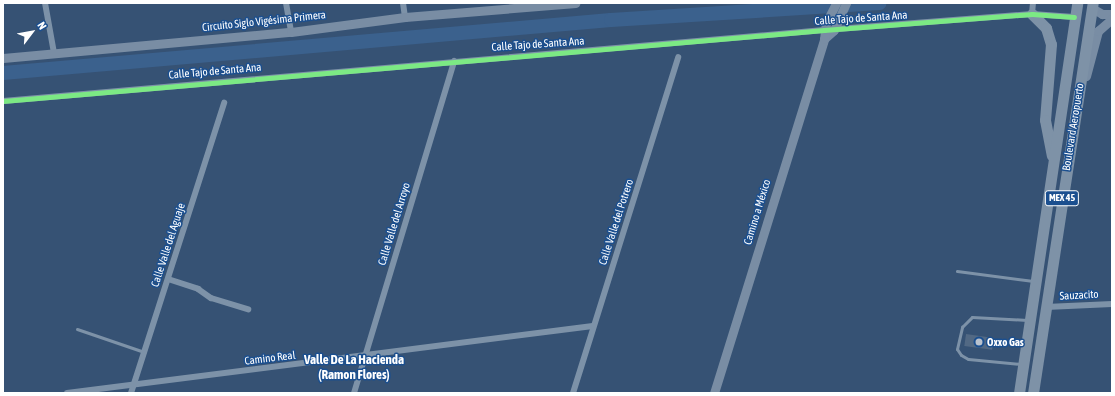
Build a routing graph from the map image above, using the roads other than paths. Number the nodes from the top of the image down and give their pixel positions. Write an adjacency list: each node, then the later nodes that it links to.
1 (45, 3): 19 (street)
2 (286, 3): 18 (street)
3 (403, 3): 13 (street)
4 (575, 3): 9 (main road, Circuito Siglo Vigésima Primera)
5 (836, 3): 17 (main road, Camino a México)
6 (846, 3): 16 (main road)
7 (1034, 3): 11 (street)
8 (1077, 3): 14 (highway, Boulevard Aeropuerto / MEX 45)
9 (536, 4): 13 (main road, Circuito Siglo Vigésima Primera)
10 (1093, 5): 12 (main road); 23 (highway, Boulevard Aeropuerto / MEX 45)
11 (1032, 14): 14 (street, Calle Tajo de Santa Ana); 16 (street, Calle Tajo de Santa Ana); 26 (highway)
12 (1112, 14)
13 (404, 17): 18 (main road, Circuito Siglo Vigésima Primera)
14 (1074, 17): 26 (highway, Boulevard Aeropuerto / MEX 45)
15 (1112, 18): 23 (main road)
16 (835, 28): 17 (main road)
17 (825, 31): 22 (street, Calle Tajo de Santa Ana); 44 (main road, Camino a México)
18 (291, 32): 19 (main road, Circuito Siglo Vigésima Primera)
19 (54, 53): 21 (main road, Circuito Siglo Vigésima Primera)
20 (678, 57): 34 (street, Calle Valle del Potrero)
21 (3, 58)
22 (454, 61): 24 (street, Calle Tajo de Santa Ana); 37 (street, Calle Valle del Arroyo)
23 (1079, 89): 31 (highway, Boulevard Aeropuerto / MEX 45)
24 (3, 101)
25 (224, 103): 28 (street, Calle Valle del Aguaje)
26 (1053, 159): 29 (highway, Boulevard Aeropuerto / MEX 45)
27 (957, 271): 29 (lane)
28 (168, 279): 32 (street); 36 (street, Calle Valle del Aguaje)
29 (1035, 281): 33 (highway, Boulevard Aeropuerto / MEX 45)
30 (1112, 304): 31 (street, Sauzacito)
31 (1046, 307): 46 (highway, Boulevard Aeropuerto / MEX 45)
32 (248, 309)
33 (1029, 320): 38 (highway, Boulevard Aeropuerto / MEX 45); 38 (lane)
34 (593, 326): 37 (street, Camino Real); 43 (street, Calle Valle del Potrero)
35 (77, 329): 36 (lane)
36 (144, 352): 39 (street, Calle Valle del Aguaje)
37 (365, 357): 39 (street, Camino Real); 42 (street, Calle Valle del Arroyo)
38 (1023, 364): 45 (highway, Boulevard Aeropuerto / MEX 45)
39 (134, 385): 40 (street, Camino Real); 41 (street, Calle Valle del Aguaje)
40 (68, 393)
41 (132, 393)
42 (354, 393)
43 (573, 393)
44 (714, 393)
45 (1019, 393)
46 (1033, 393)

